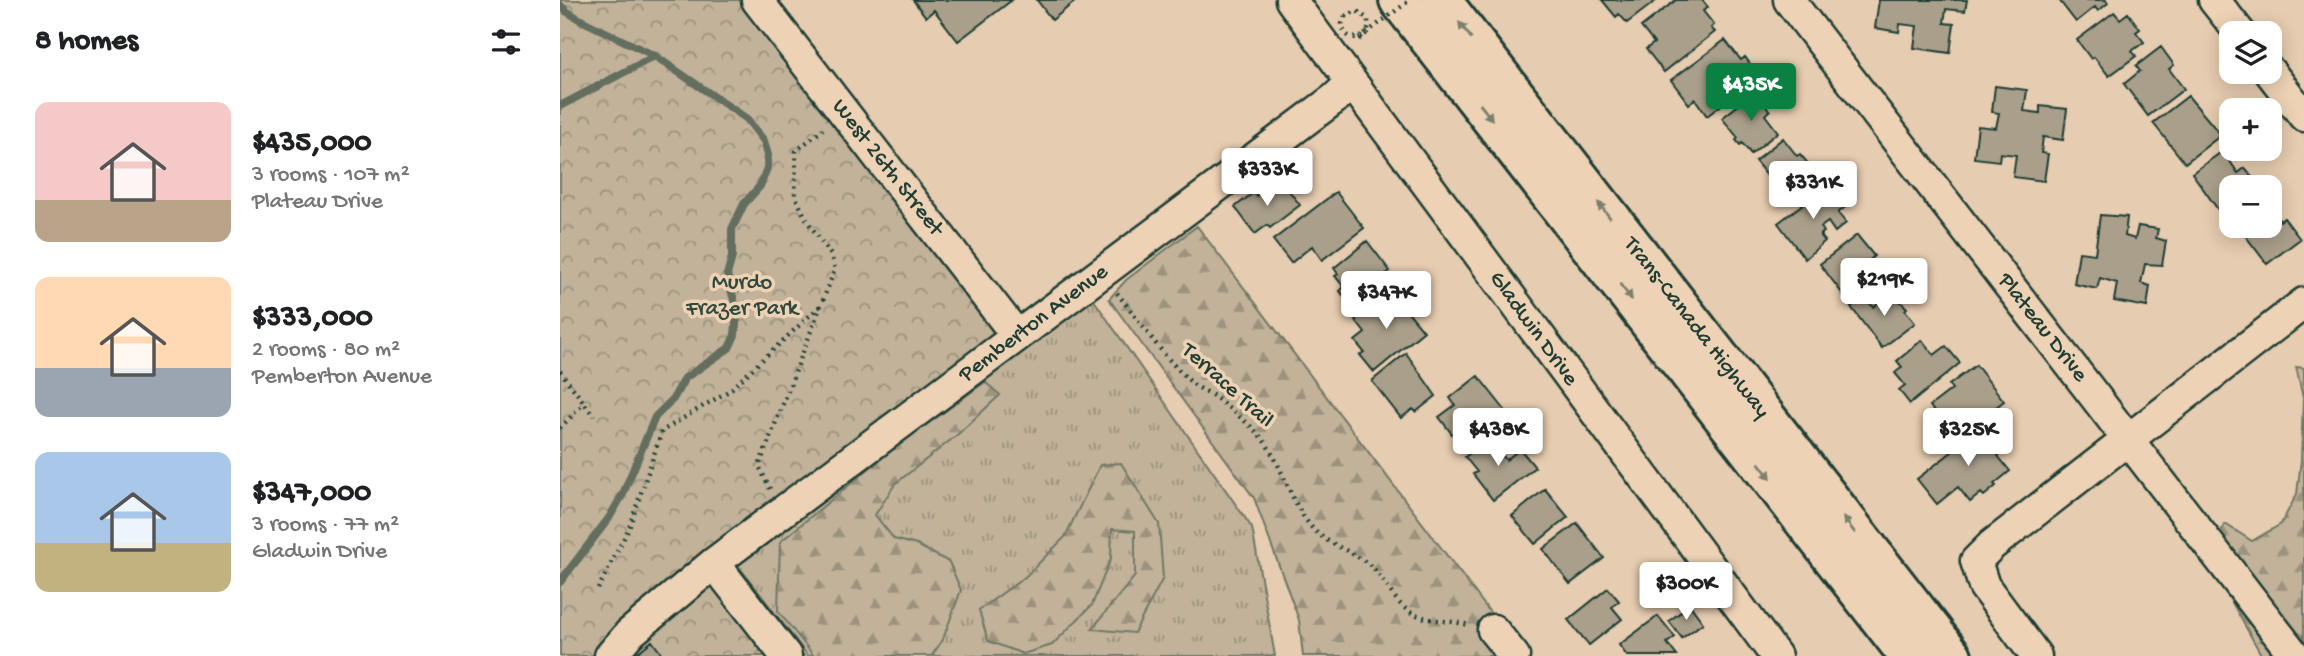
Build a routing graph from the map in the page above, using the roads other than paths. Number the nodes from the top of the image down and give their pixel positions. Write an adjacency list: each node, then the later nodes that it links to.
1 (757, 0): 12 (street, West 26th Street)
2 (1292, 0): 8 (street, Gladwin Drive)
3 (1399, 0): 21 (highway, Trans-Canada Highway, one-way to 21)
4 (1441, 0): 14 (highway, Trans-Canada Highway, one-way to 4)
5 (1789, 0): 13 (street, Plateau Drive)
6 (2214, 0): 7 (street)
7 (2231, 21)
8 (1352, 83): 12 (street, Pemberton Avenue); 20 (street, Gladwin Drive)
9 (2279, 84): 10 (street)
10 (2304, 116)
11 (2304, 303): 13 (street)
12 (1017, 337): 15 (street, Pemberton Avenue)
13 (2127, 439): 24 (street); 25 (street, Plateau Drive)
14 (1878, 562): 22 (highway, Trans-Canada Highway); 23 (highway)
15 (714, 563): 17 (street, Pemberton Avenue); 18 (street)
16 (1493, 630): 19 (street)
17 (611, 656)
18 (786, 656)
19 (1514, 656)
20 (1776, 656)
21 (1909, 656)
22 (1952, 656)
23 (1960, 656)
24 (2036, 656)
25 (2295, 656)

